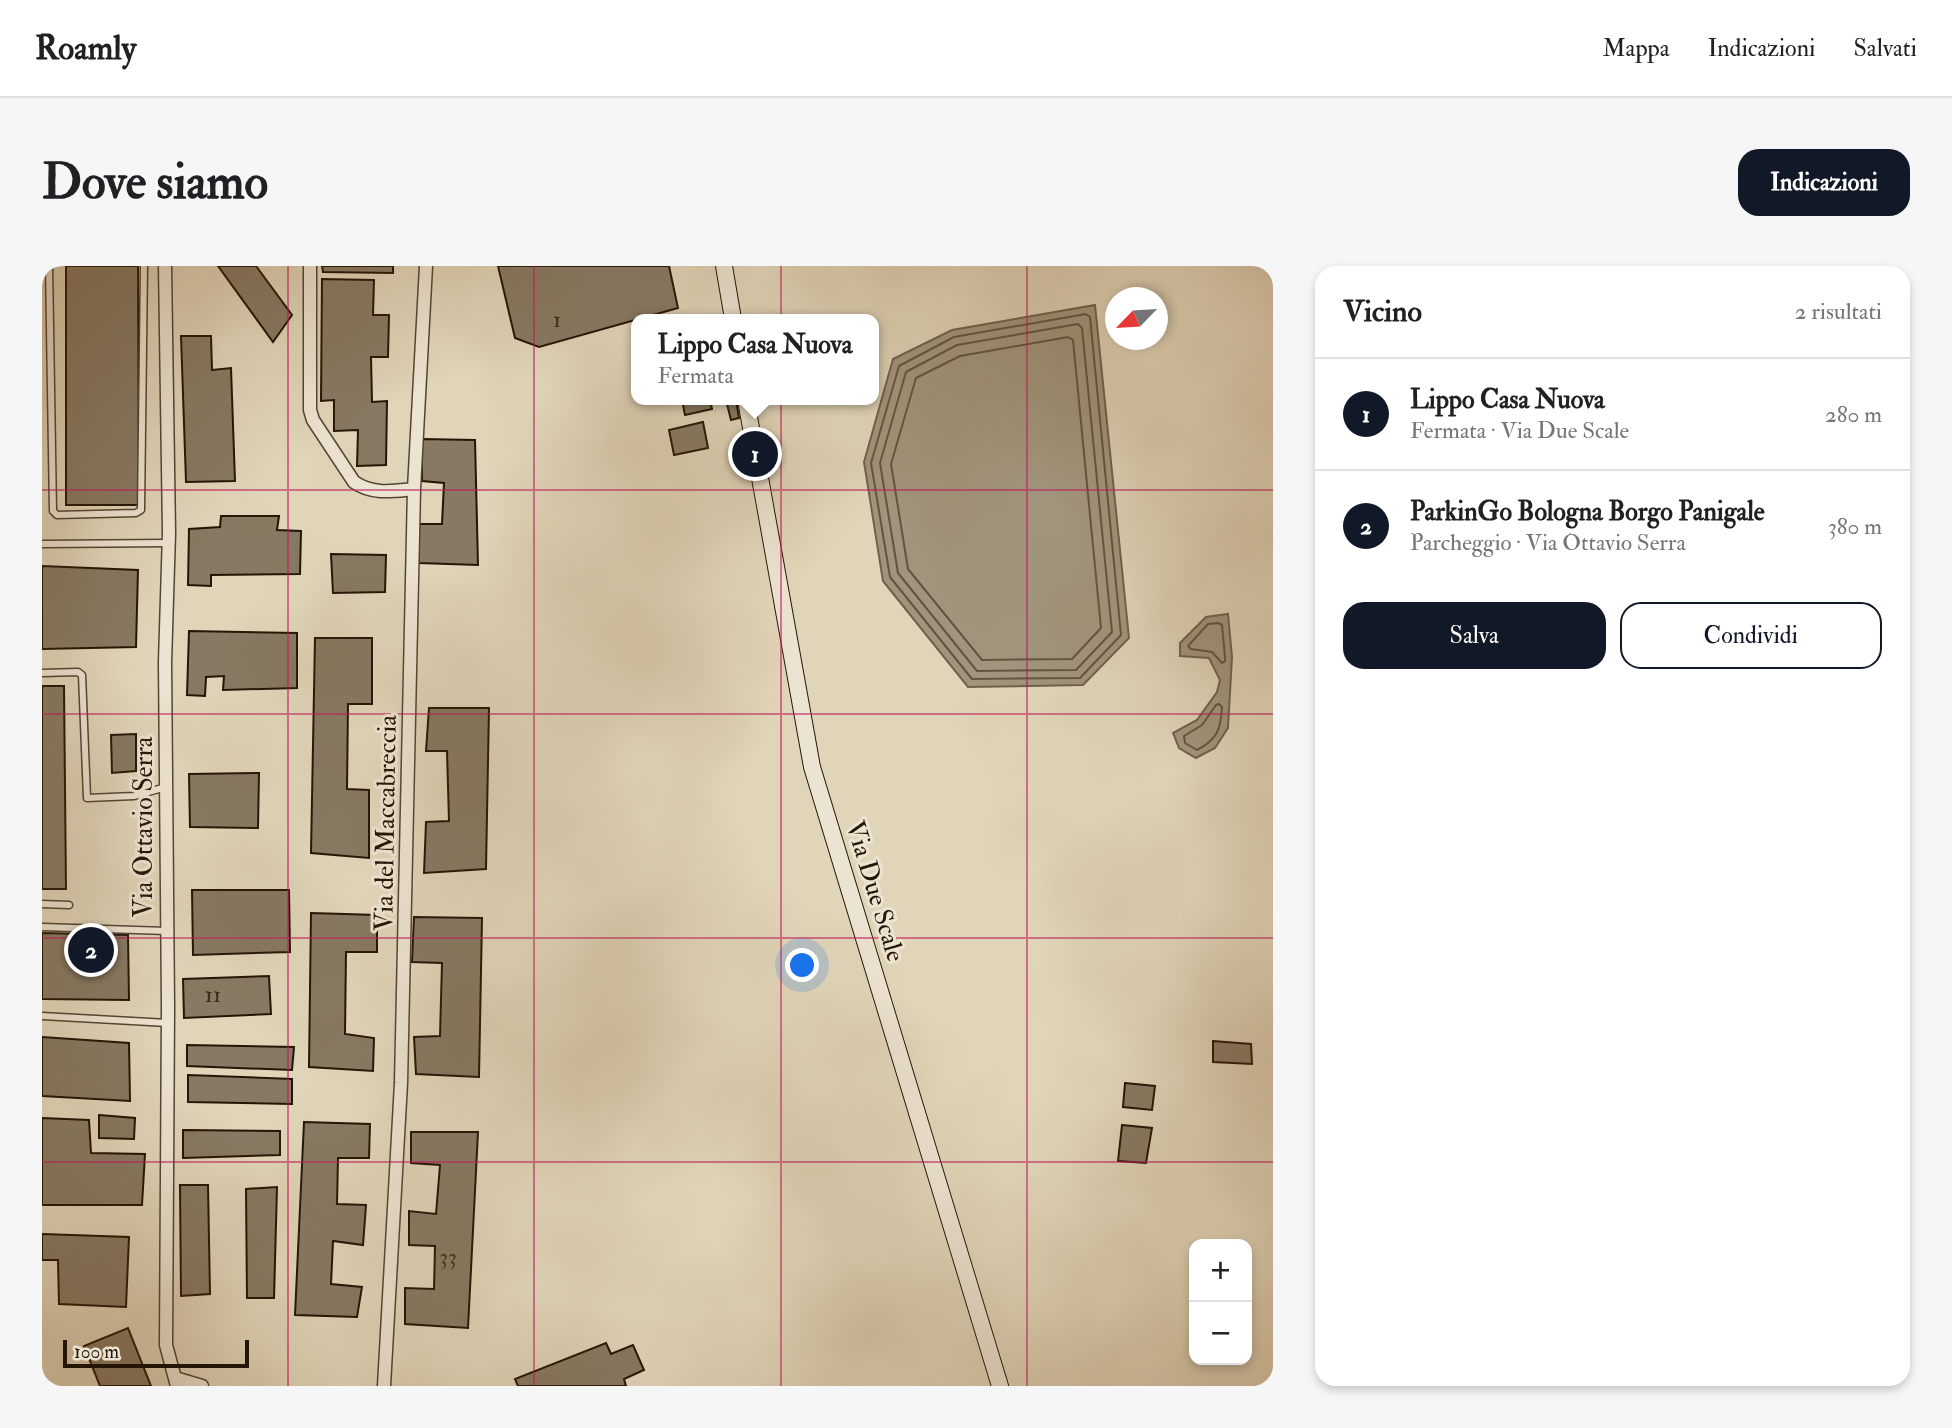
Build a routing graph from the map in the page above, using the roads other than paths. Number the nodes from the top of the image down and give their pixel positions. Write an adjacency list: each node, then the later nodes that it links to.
1 (49, 266): 2 (lane)
2 (144, 266)
3 (165, 266): 10 (street, Via Ottavio Serra)
4 (310, 266): 9 (street)
5 (426, 266): 9 (street, Via del Maccabreccia)
6 (724, 266): 7 (street)
7 (732, 314)
8 (747, 405): 23 (street, Via Due Scale)
9 (414, 489): 21 (street, Via del Maccabreccia)
10 (169, 543): 11 (lane); 13 (street, Via Ottavio Serra)
11 (42, 544)
12 (42, 673): 13 (lane)
13 (166, 787): 17 (street, Via Ottavio Serra)
14 (42, 904): 15 (lane)
15 (69, 905)
16 (42, 927): 17 (lane)
17 (167, 931): 19 (street, Via Ottavio Serra)
18 (42, 1016): 19 (lane)
19 (167, 1023): 20 (street, Via Ottavio Serra)
20 (176, 1382): 22 (street)
21 (385, 1384)
22 (202, 1386)
23 (1000, 1386)

